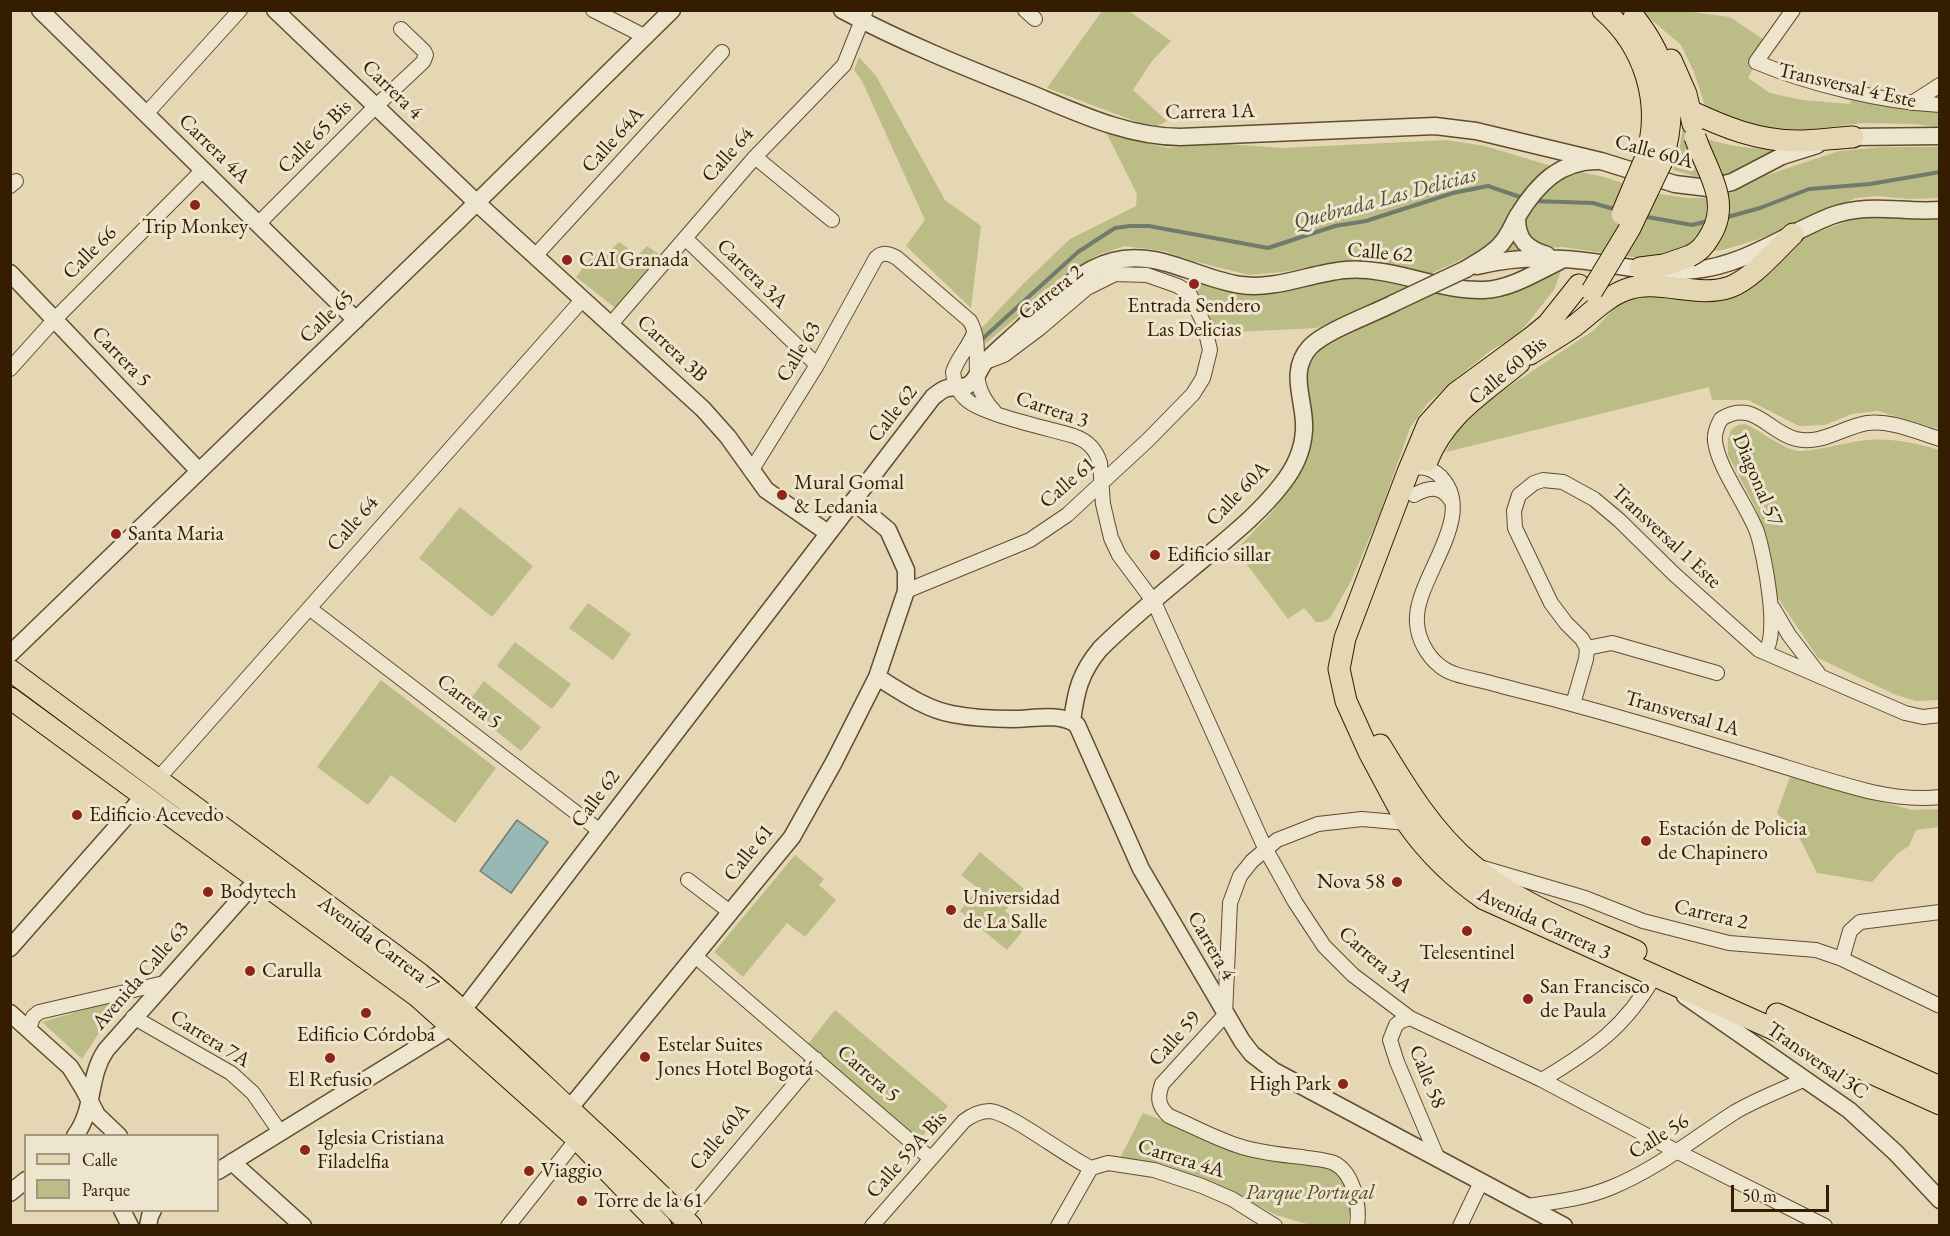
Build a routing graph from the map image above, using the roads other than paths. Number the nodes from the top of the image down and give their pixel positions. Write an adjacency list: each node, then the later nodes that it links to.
1 (40, 10): 19 (street, Carrera 4A)
2 (240, 10): 19 (street)
3 (275, 10): 17 (street, Carrera 4)
4 (593, 10): 12 (street)
5 (672, 10): 12 (street, Calle 65)
6 (842, 10): 9 (street, Carrera 1A)
7 (1603, 10): 10 (main road)
8 (1793, 10): 15 (street, Transversal 4 Este)
9 (864, 16): 22 (street, Calle 64); 23 (street, Carrera 1A)
10 (1629, 21): 18 (main road); 37 (main road, Calle 60 Bis, bridge)
11 (400, 29): 17 (street, Calle 65 Bis)
12 (646, 37): 25 (street, Calle 65)
13 (722, 52): 32 (street, Calle 64A)
14 (1940, 85): 15 (street)
15 (1912, 103): 16 (street, Transversal 4 Este)
16 (1940, 105)
17 (376, 106): 25 (street, Carrera 4); 29 (street, Calle 65 Bis)
18 (1690, 111): 21 (main road); 34 (main road, bridge)
19 (146, 114): 24 (street, Carrera 4A)
20 (1940, 136): 21 (street, Calle 60A)
21 (1853, 137): 23 (street, Calle 60A)
22 (755, 157): 28 (street); 31 (street, Calle 64)
23 (1601, 161): 27 (street, Calle 60A)
24 (203, 170): 29 (street, Carrera 4A); 39 (street, Calle 66)
25 (477, 203): 32 (street, Carrera 3B); 40 (street, Calle 65)
26 (1940, 210): 30 (street, Calle 60A)
27 (1517, 219): 33 (street); 35 (street, Calle 60A)
28 (832, 220)
29 (258, 224): 40 (street, Carrera 4A)
30 (1793, 234): 34 (street, Calle 60A); 44 (main road)
31 (684, 238): 41 (street, Calle 64); 46 (street, Carrera 3A)
32 (536, 256): 38 (street, Carrera 3B)
33 (1556, 258): 34 (street, Calle 60A); 35 (street, Calle 60A); 45 (street, Calle 62)
34 (1640, 268)
35 (1466, 269): 62 (street, Calle 60A, bridge)
36 (10, 273): 39 (street, Carrera 5)
37 (1586, 288): 44 (main road, Calle 60 Bis); 54 (main road, Calle 60 Bis)
38 (583, 299): 41 (street, Carrera 3B); 63 (street, Calle 64)
39 (55, 319): 47 (street, Calle 66); 52 (street, Carrera 5)
40 (356, 320): 52 (street, Calle 65)
41 (611, 324): 53 (street, Carrera 3B)
42 (974, 333): 46 (street, Calle 63); 48 (street, Carrera 3); 49 (street)
43 (1210, 350): 45 (street, Carrera 2); 55 (street, Calle 61)
44 (1530, 354): 54 (main road, Calle 60 Bis)
45 (986, 361): 48 (street, Calle 62)
46 (817, 365): 53 (street, Calle 63)
47 (10, 369)
48 (977, 376): 49 (street, Calle 62); 50 (street, Carrera 3)
49 (957, 387): 50 (street, Carrera 3); 57 (street, Calle 62)
50 (995, 413): 55 (street, Carrera 3)
51 (1940, 439): 61 (street, Diagonal 57)
52 (199, 471): 66 (street, Calle 65)
53 (751, 471): 59 (street, Carrera 3B)
54 (1424, 472): 56 (main road, Calle 60 Bis); 58 (street); 75 (main road, Calle 60 Bis)
55 (1102, 484): 60 (street, Calle 61); 62 (street, Carrera 3A)
56 (1413, 495): 58 (street); 75 (main road, Calle 60 Bis)
57 (853, 501): 59 (street, Calle 62); 60 (street, Calle 61)
58 (1452, 503): 72 (street, Transversal 1A)
59 (828, 533): 80 (street, Calle 62)
60 (906, 591): 70 (street, Calle 61)
61 (1769, 600): 65 (street, Diagonal 57); 69 (street, Diagonal 57)
62 (1154, 602): 74 (street, Calle 60A); 81 (street, Carrera 3A)
63 (309, 608): 76 (street, Calle 64); 80 (street, Carrera 5)
64 (1587, 648): 65 (street, Transversal 1 Este); 68 (street); 72 (street)
65 (1764, 652): 69 (street, Transversal 1 Este)
66 (10, 654)
67 (10, 670): 76 (main road, Avenida Carrera 7)
68 (1718, 673)
69 (1820, 675): 73 (street, Transversal 1 Este)
70 (877, 677): 74 (street); 85 (street, Calle 61)
71 (10, 698): 77 (main road, Avenida Carrera 7)
72 (1573, 704): 78 (street, Transversal 1A)
73 (1940, 715)
74 (1072, 721): 94 (street, Carrera 4)
75 (1372, 745): 79 (main road, Avenida Carrera 3); 82 (main road, Avenida Carrera 3)
76 (157, 780): 83 (main road, Avenida Carrera 7)
77 (144, 796): 83 (main road, Avenida Carrera 7); 87 (street)
78 (1940, 797)
79 (1407, 823): 81 (street, Calle 59); 90 (main road, Avenida Carrera 3)
80 (600, 831): 96 (street, Calle 62)
81 (1265, 848): 94 (street, Calle 59); 97 (street, Carrera 3A)
82 (1471, 865): 89 (street, Carrera 2); 102 (main road, Avenida Carrera 3)
83 (265, 871): 91 (street, Avenida Calle 63); 96 (main road, Avenida Carrera 7)
84 (688, 880): 85 (street)
85 (730, 912): 88 (street, Calle 61)
86 (1940, 912): 89 (street)
87 (10, 948)
88 (695, 956): 99 (street, Carrera 5); 105 (street, Calle 61)
89 (1842, 959): 92 (street, Carrera 2)
90 (1655, 975): 100 (street, Transversal 3C); 101 (street); 104 (main road, Avenida Carrera 3)
91 (164, 983): 95 (street, Avenida Calle 63); 98 (street)
92 (1940, 1006)
93 (10, 1013): 98 (street)
94 (1226, 1015): 113 (street, Carrera 4); 130 (street, Calle 59)
95 (133, 1017): 103 (street, Avenida Calle 63); 107 (street, Carrera 7A)
96 (457, 1018): 105 (main road, Avenida Carrera 7); 107 (street, Calle 62); 110 (main road, Avenida Carrera 7)
97 (1410, 1018): 101 (street, Carrera 3A); 113 (street, Calle 58)
98 (29, 1029): 103 (street)
99 (816, 1059): 112 (street, Carrera 5); 122 (street, Calle 60A)
100 (1805, 1079): 111 (street, Calle 56); 119 (street, Transversal 3C)
101 (1542, 1080): 111 (street, Carrera 3A)
102 (1940, 1087)
103 (90, 1104): 108 (street, Avenida Calle 63); 109 (street)
104 (1940, 1104)
105 (569, 1109): 122 (main road, Avenida Carrera 7)
106 (975, 1114): 112 (street, Calle 59A Bis); 115 (street, Carrera 4A)
107 (280, 1132): 114 (street, Calle 62)
108 (80, 1133)
109 (117, 1134)
110 (577, 1139): 125 (street); 126 (main road, Avenida Carrera 7)
111 (1678, 1152): 120 (street, Calle 56); 133 (street, Carrera 3A)
112 (930, 1158): 127 (street, Calle 59A Bis)
113 (1438, 1159): 117 (street, Carrera 4)
114 (225, 1167): 124 (street)
115 (1091, 1167): 128 (street); 129 (street, Carrera 4A)
116 (24, 1182): 118 (street)
117 (1481, 1182): 120 (street, Carrera 4); 131 (street)
118 (10, 1193)
119 (1940, 1200)
120 (1526, 1206): 132 (street, Carrera 4)
121 (123, 1212): 123 (street)
122 (687, 1221)
123 (129, 1226)
124 (303, 1226)
125 (508, 1226)
126 (661, 1226)
127 (872, 1226)
128 (1058, 1226)
129 (1275, 1226)
130 (1357, 1226)
131 (1460, 1226)
132 (1564, 1226)
133 (1825, 1226)

